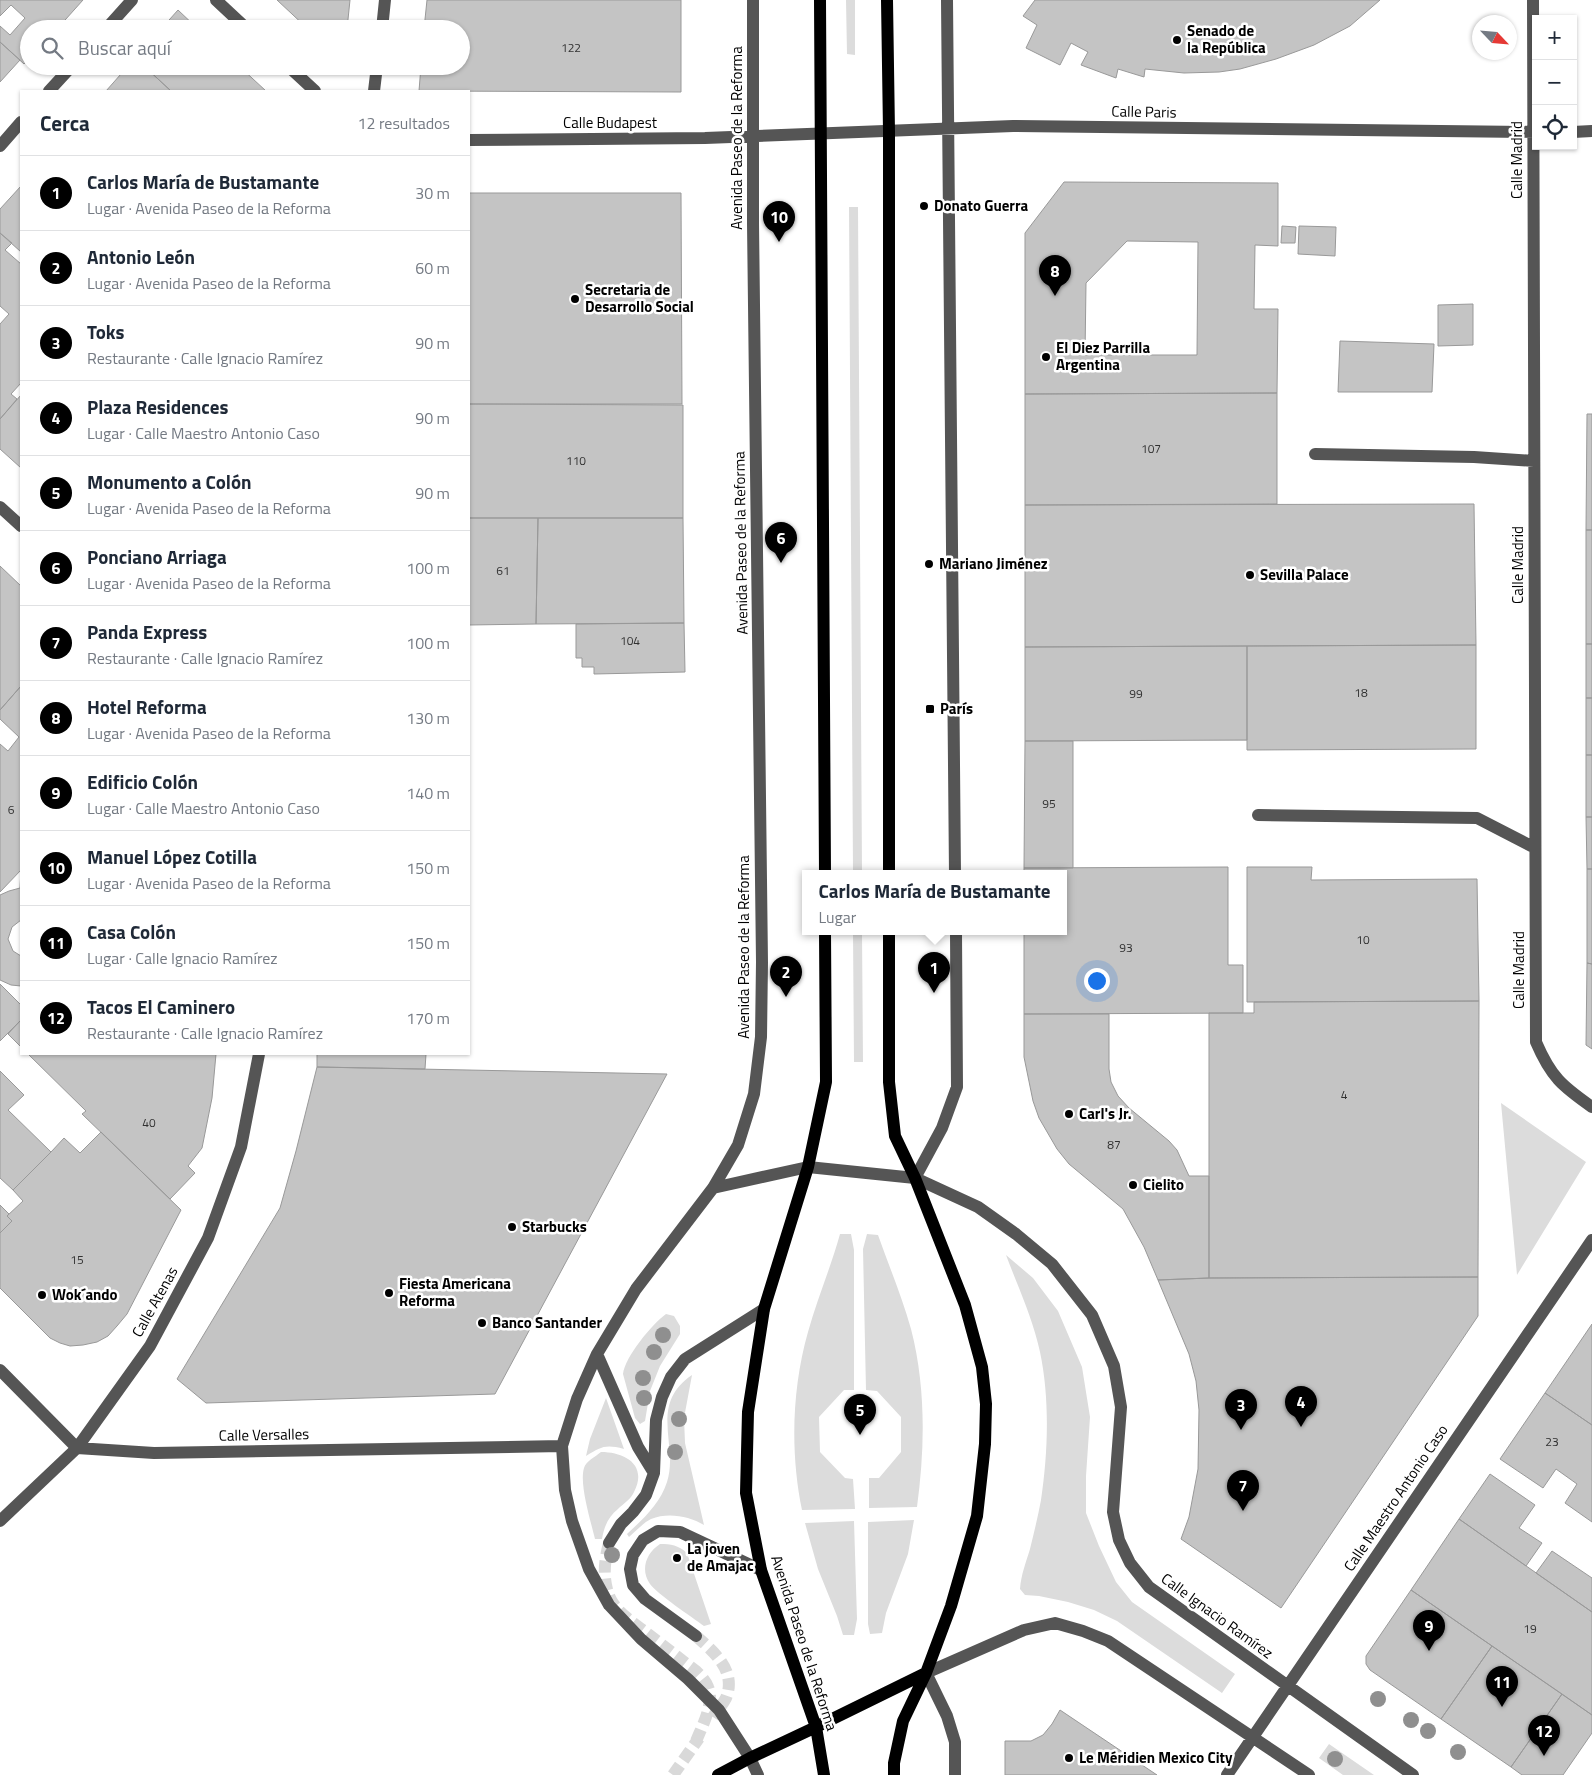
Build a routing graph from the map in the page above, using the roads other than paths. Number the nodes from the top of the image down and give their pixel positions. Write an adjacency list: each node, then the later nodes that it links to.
1 (132, 0): 9 (street)
2 (216, 0): 10 (street)
3 (385, 0): 11 (street)
4 (753, 0): 26 (street, Avenida Paseo de la Reforma)
5 (820, 0): 25 (main road)
6 (887, 0): 21 (main road)
7 (947, 0): 20 (street)
8 (1533, 0): 18 (street, Calle Madrid)
9 (114, 20)
10 (237, 20)
11 (383, 20)
12 (64, 75): 15 (street)
13 (298, 75): 16 (street)
14 (376, 75): 17 (street)
15 (51, 90)
16 (314, 90)
17 (374, 90)
18 (1535, 105)
19 (20, 123): 28 (street)
20 (948, 129): 21 (street, Calle Paris); 22 (street, Calle Paris); 38 (street)
21 (889, 131): 25 (street, Calle Paris); 37 (main road)
22 (1532, 132)
23 (1577, 132): 24 (street)
24 (1592, 132)
25 (821, 134): 26 (street, Calle Paris); 36 (main road)
26 (752, 136): 27 (street, Calle Budapest); 46 (street, Avenida Paseo de la Reforma)
27 (470, 140)
28 (0, 146)
29 (1535, 150): 31 (street, Calle Madrid)
30 (1315, 454): 31 (street)
31 (1534, 461): 35 (street, Calle Madrid)
32 (0, 508): 33 (street)
33 (20, 525)
34 (1258, 815): 35 (street)
35 (1535, 848): 43 (street, Calle Madrid)
36 (825, 870)
37 (889, 870)
38 (955, 870)
39 (825, 935): 44 (main road, Avenida Paseo de la Reforma)
40 (889, 935): 45 (main road)
41 (956, 935): 45 (street)
42 (259, 1055): 52 (street, Calle Atenas)
43 (1592, 1107)
44 (808, 1167): 45 (street, Calle Ignacio Ramírez); 46 (street, Calle Ignacio Ramírez); 48 (main road, Avenida Paseo de la Reforma)
45 (915, 1178): 58 (main road); 59 (street, Calle Ignacio Ramírez)
46 (713, 1188): 49 (street, Avenida Paseo de la Reforma)
47 (1592, 1240): 59 (street, Calle Maestro Antonio Caso)
48 (764, 1309): 53 (street); 56 (main road, Avenida Paseo de la Reforma)
49 (597, 1354): 51 (street, Avenida Paseo de la Reforma); 53 (street)
50 (0, 1370): 52 (street)
51 (562, 1446): 52 (street, Calle Versalles); 62 (street, Avenida Paseo de la Reforma)
52 (76, 1448): 54 (street, Calle Atenas)
53 (654, 1472): 55 (street)
54 (0, 1521)
55 (609, 1543)
56 (761, 1570): 57 (street); 60 (main road, Avenida Paseo de la Reforma)
57 (696, 1636)
58 (926, 1673): 60 (main road); 61 (street); 66 (main road); 67 (street)
59 (1287, 1686): 61 (street, Calle Maestro Antonio Caso); 70 (street, Calle Ignacio Ramírez)
60 (816, 1727): 62 (main road); 65 (main road, Avenida Paseo de la Reforma)
61 (1253, 1737): 68 (street, Calle Maestro Antonio Caso); 69 (street)
62 (750, 1758): 63 (main road); 64 (street, Avenida Paseo de la Reforma)
63 (718, 1775)
64 (758, 1775)
65 (824, 1775)
66 (894, 1775)
67 (955, 1775)
68 (1227, 1775)
69 (1308, 1775)
70 (1413, 1775)

